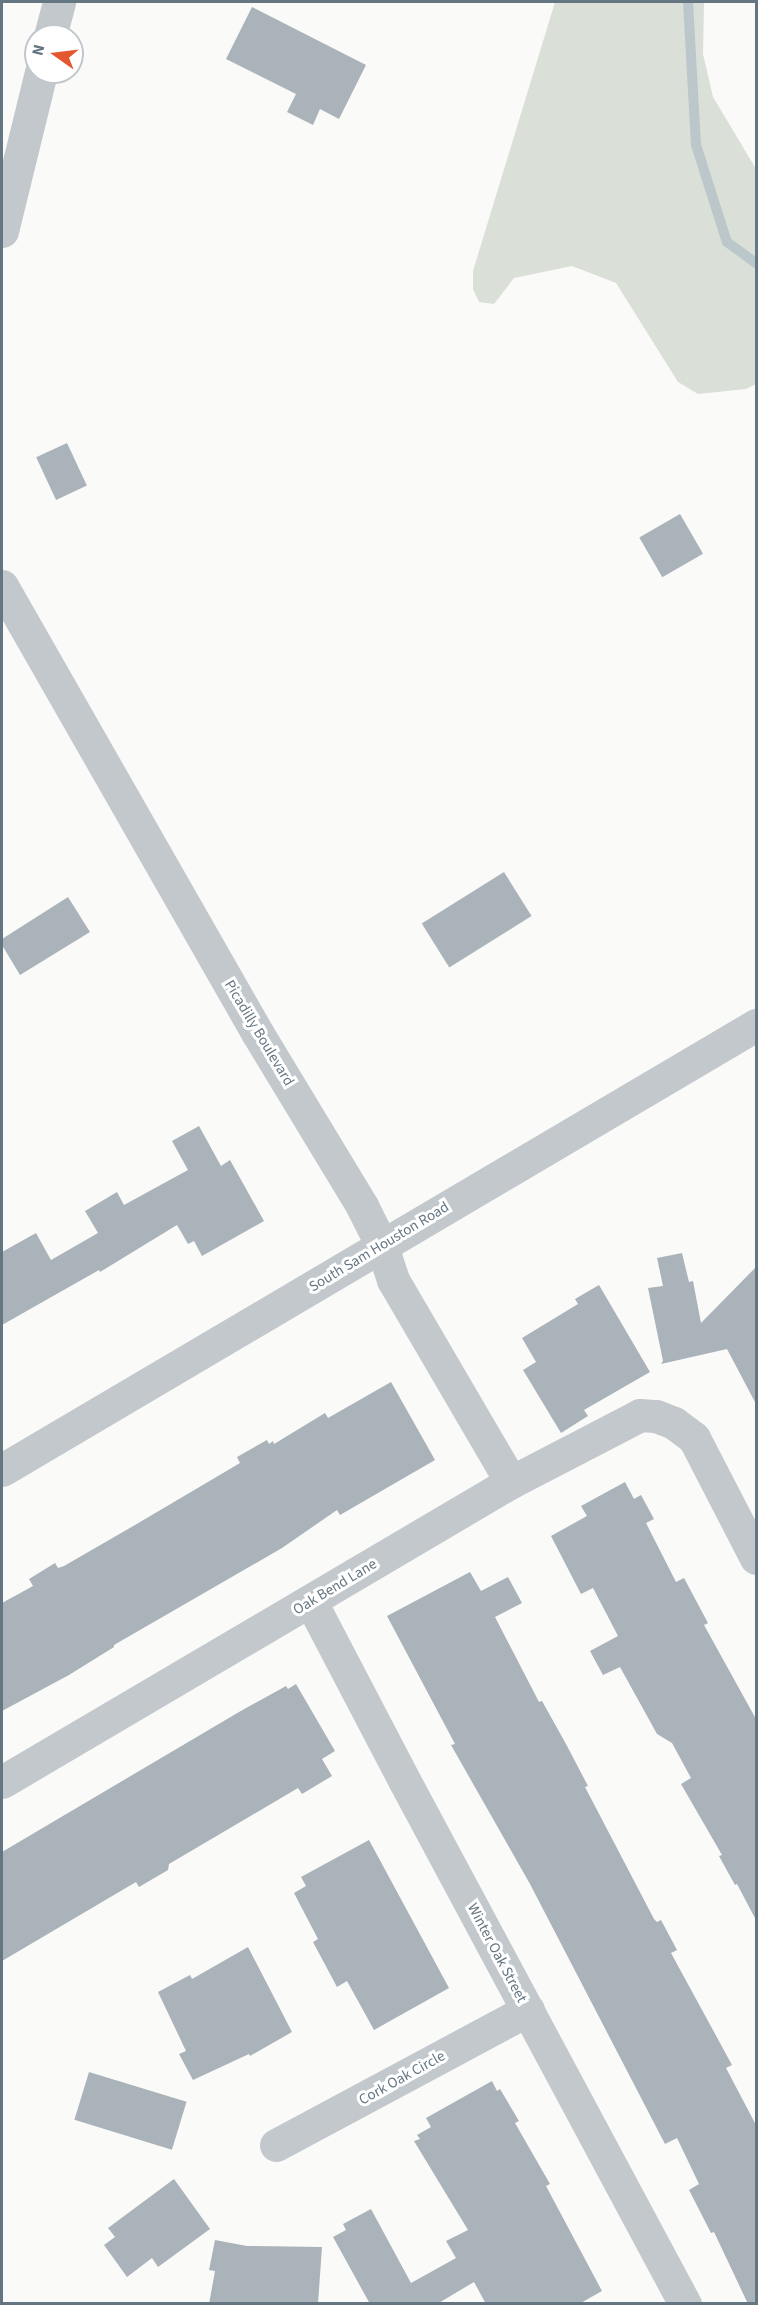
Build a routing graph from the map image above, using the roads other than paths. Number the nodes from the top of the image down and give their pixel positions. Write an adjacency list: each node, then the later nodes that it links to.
1 (59, 2): 2 (street)
2 (53, 24)
3 (38, 84): 4 (street)
4 (2, 231)
5 (2, 586): 7 (street, Picadilly Boulevard)
6 (756, 1025): 7 (street, South Sam Houston Road)
7 (382, 1246): 8 (street, South Sam Houston Road); 9 (street, Picadilly Boulevard)
8 (2, 1470)
9 (511, 1482): 10 (street, Oak Bend Lane); 11 (street, Oak Bend Lane)
10 (756, 1558)
11 (311, 1602): 12 (street, Oak Bend Lane); 13 (street, Winter Oak Street)
12 (2, 1782)
13 (528, 2010): 14 (street, Cork Oak Circle); 15 (street, Winter Oak Street)
14 (276, 2145)
15 (685, 2304)

